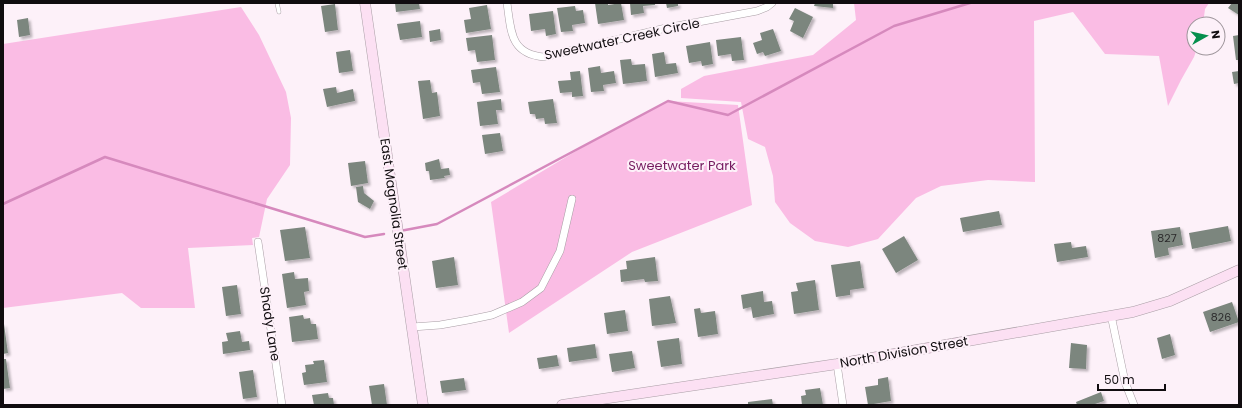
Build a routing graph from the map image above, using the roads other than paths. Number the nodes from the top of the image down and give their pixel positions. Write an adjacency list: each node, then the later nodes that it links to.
1 (277, 3): 5 (lane)
2 (365, 3): 10 (street, East Magnolia Street)
3 (507, 3): 4 (street, Sweetwater Creek Circle)
4 (772, 3)
5 (279, 12)
6 (572, 199): 10 (street)
7 (258, 242): 12 (street, Shady Lane)
8 (1239, 270): 9 (street, North Division Street)
9 (1111, 315): 11 (street, North Division Street); 16 (street)
10 (412, 327): 13 (street, East Magnolia Street)
11 (837, 364): 14 (street, North Division Street); 15 (street)
12 (282, 405)
13 (423, 405)
14 (562, 405)
15 (843, 405)
16 (1134, 405)

